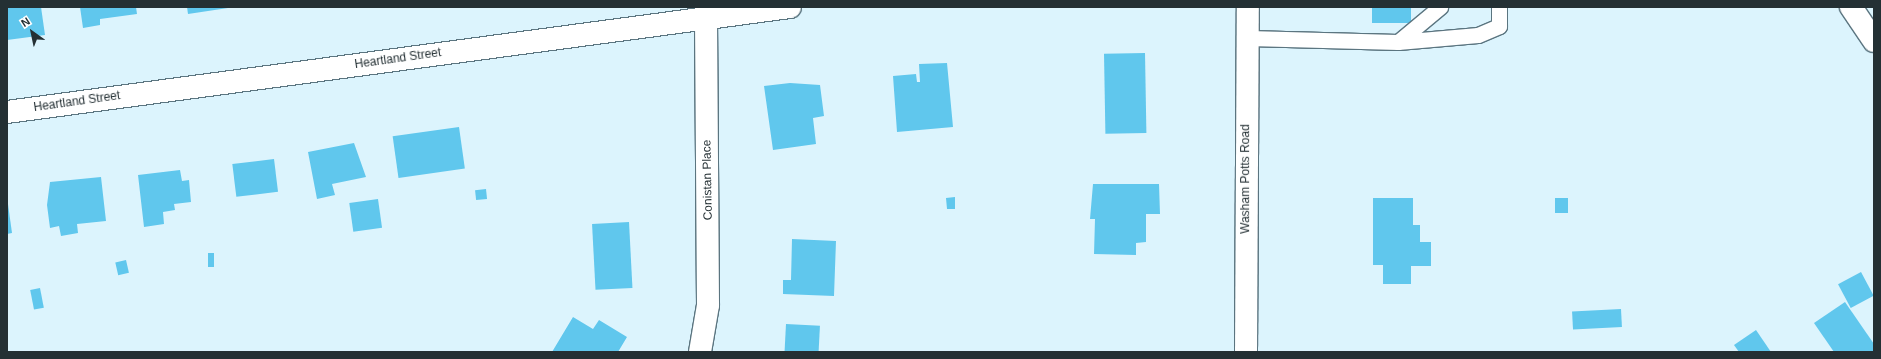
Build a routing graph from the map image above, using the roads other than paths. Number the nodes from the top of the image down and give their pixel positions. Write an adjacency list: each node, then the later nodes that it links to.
1 (790, 7): 6 (street, Heartland Street)
2 (1248, 7): 7 (street, Washam Potts Road)
3 (1440, 7): 9 (lane)
4 (1499, 7): 9 (lane)
5 (1851, 7): 8 (street)
6 (706, 13): 10 (street, Heartland Street); 11 (street, Conistan Place)
7 (1248, 38): 9 (lane); 12 (street, Washam Potts Road)
8 (1874, 41)
9 (1398, 42)
10 (7, 112)
11 (700, 352)
12 (1246, 352)

